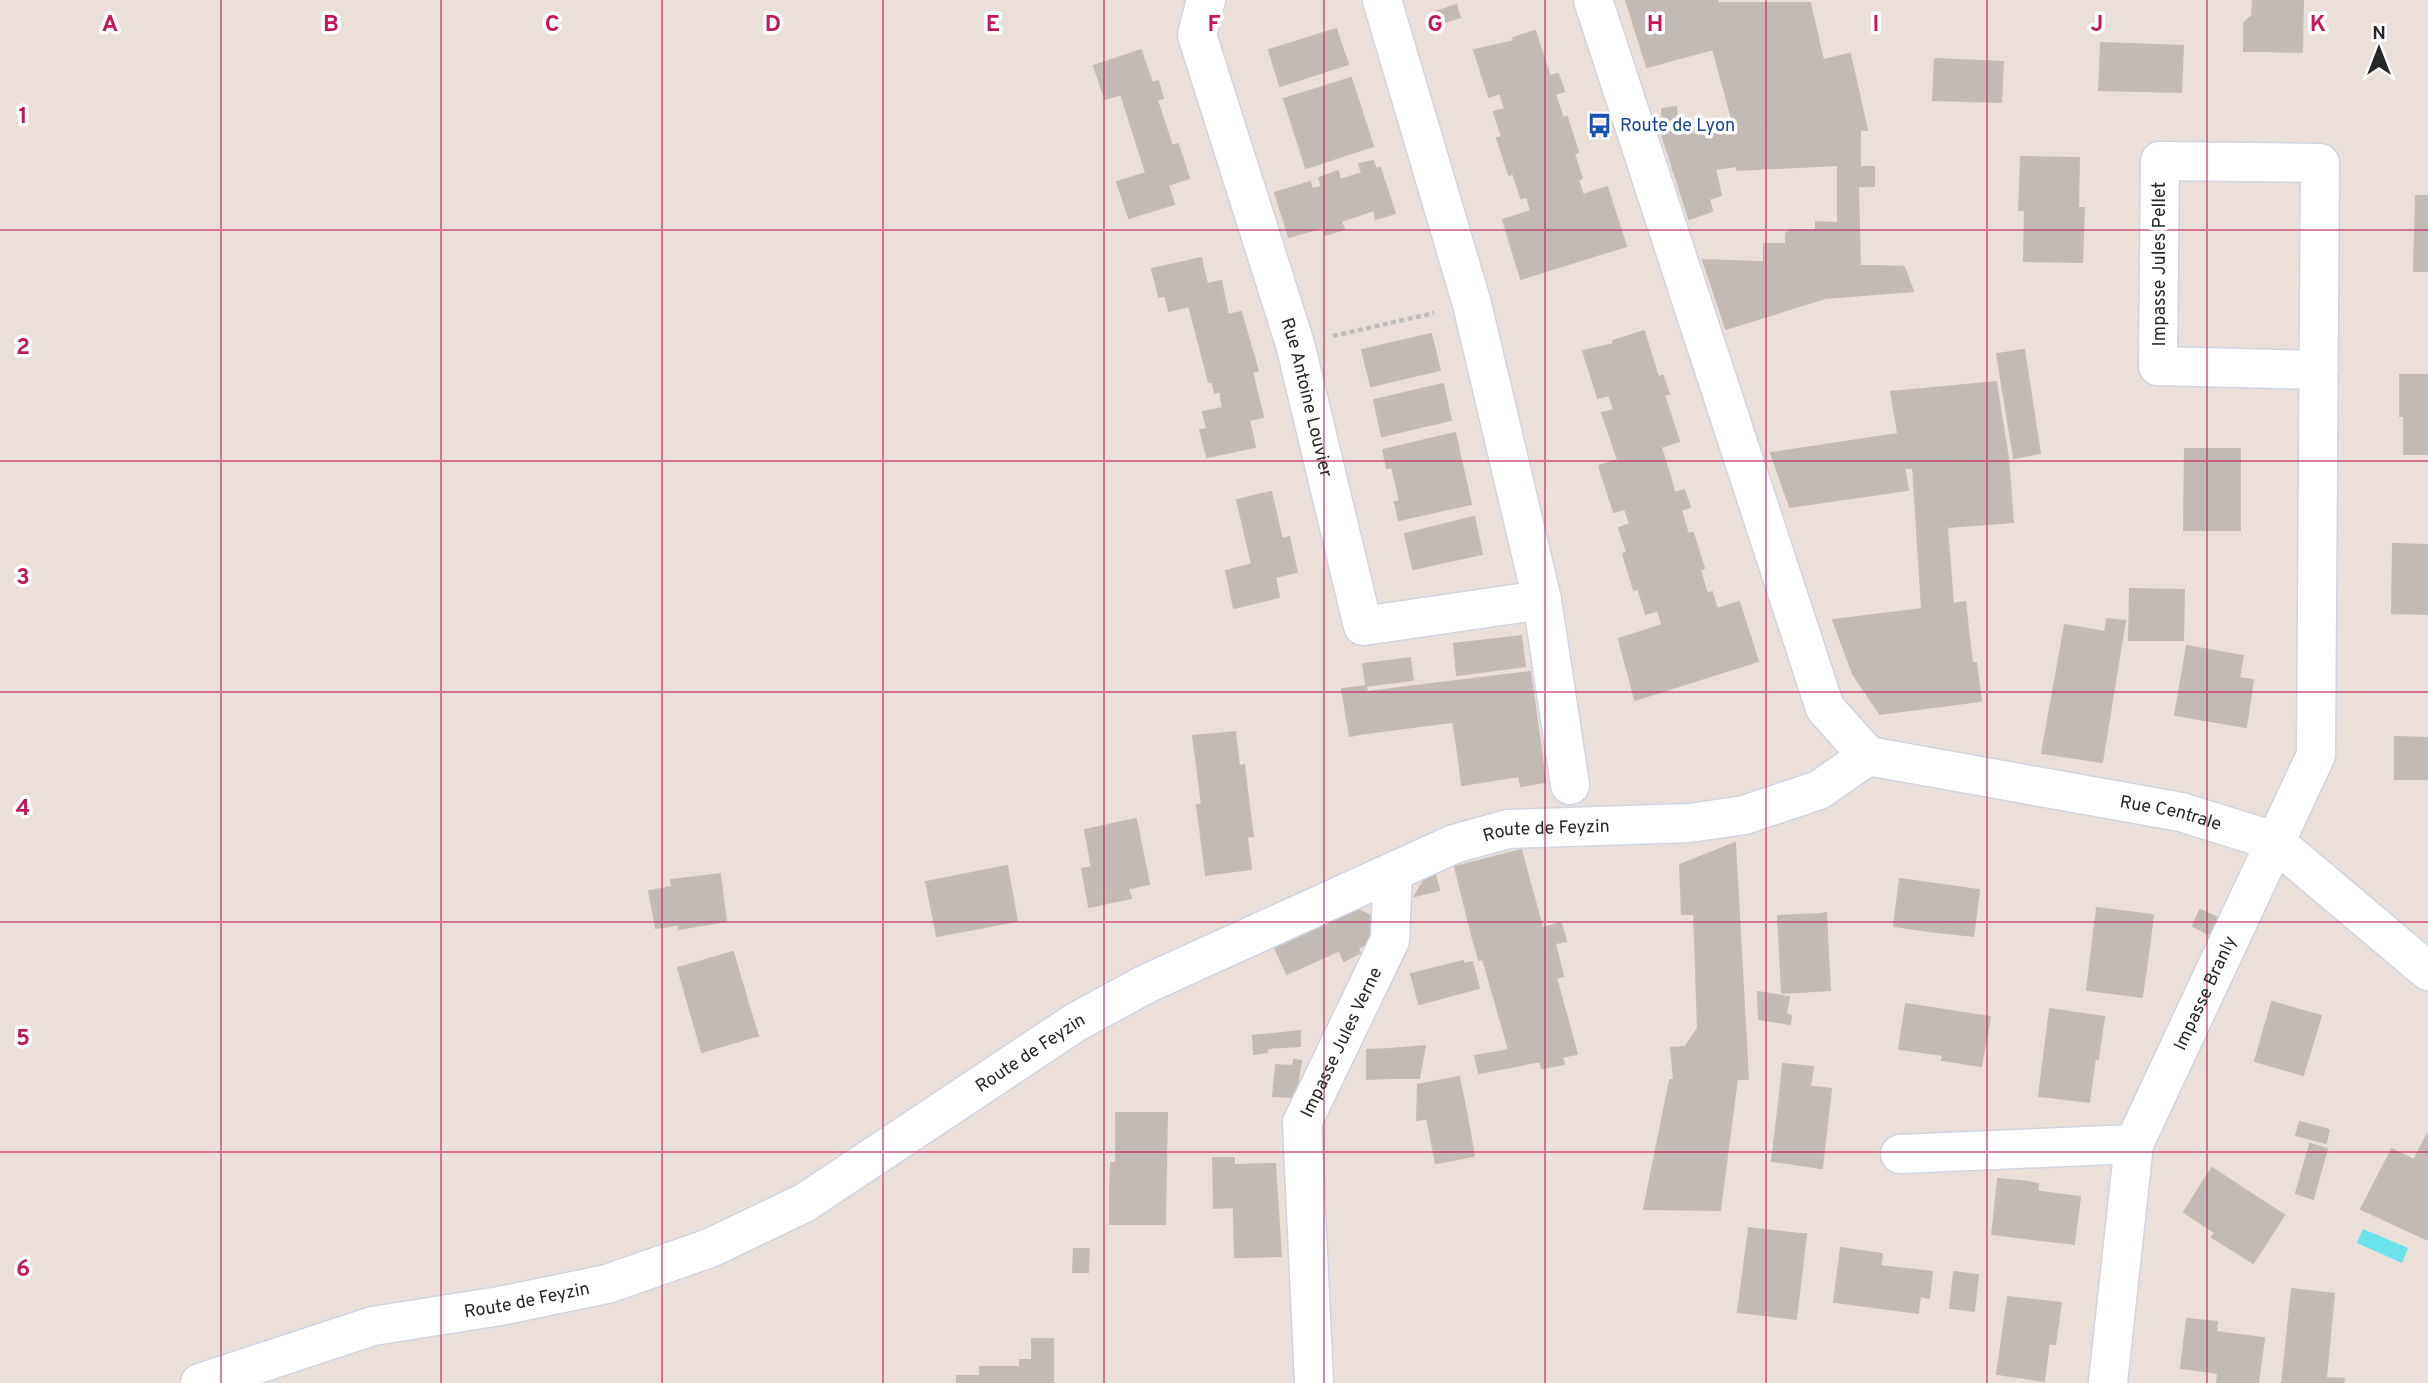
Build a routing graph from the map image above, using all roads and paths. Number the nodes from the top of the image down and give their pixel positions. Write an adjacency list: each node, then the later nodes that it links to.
1 (1206, 0): 5 (street, Rue Antoine Louvier)
2 (1382, 0): 4 (street)
3 (1593, 0): 8 (street)
4 (1472, 304): 5 (path); 7 (street)
5 (1295, 344): 7 (street, Rue Antoine Louvier)
6 (2319, 370): 6 (street, Impasse Jules Pellet); 10 (street, Impasse Jules Pellet)
7 (1542, 600): 9 (street)
8 (1868, 757): 10 (street, Rue Centrale); 11 (street, Route de Feyzin)
9 (1570, 785)
10 (2274, 841): 12 (street, Rue Centrale); 13 (street, Impasse Branly)
11 (1393, 872): 16 (street, Route de Feyzin); 17 (street, Impasse Jules Verne)
12 (2428, 971)
13 (2134, 1144): 14 (street); 15 (street, Impasse Branly)
14 (1900, 1154)
15 (2108, 1382)
16 (200, 1383)
17 (1314, 1383)

